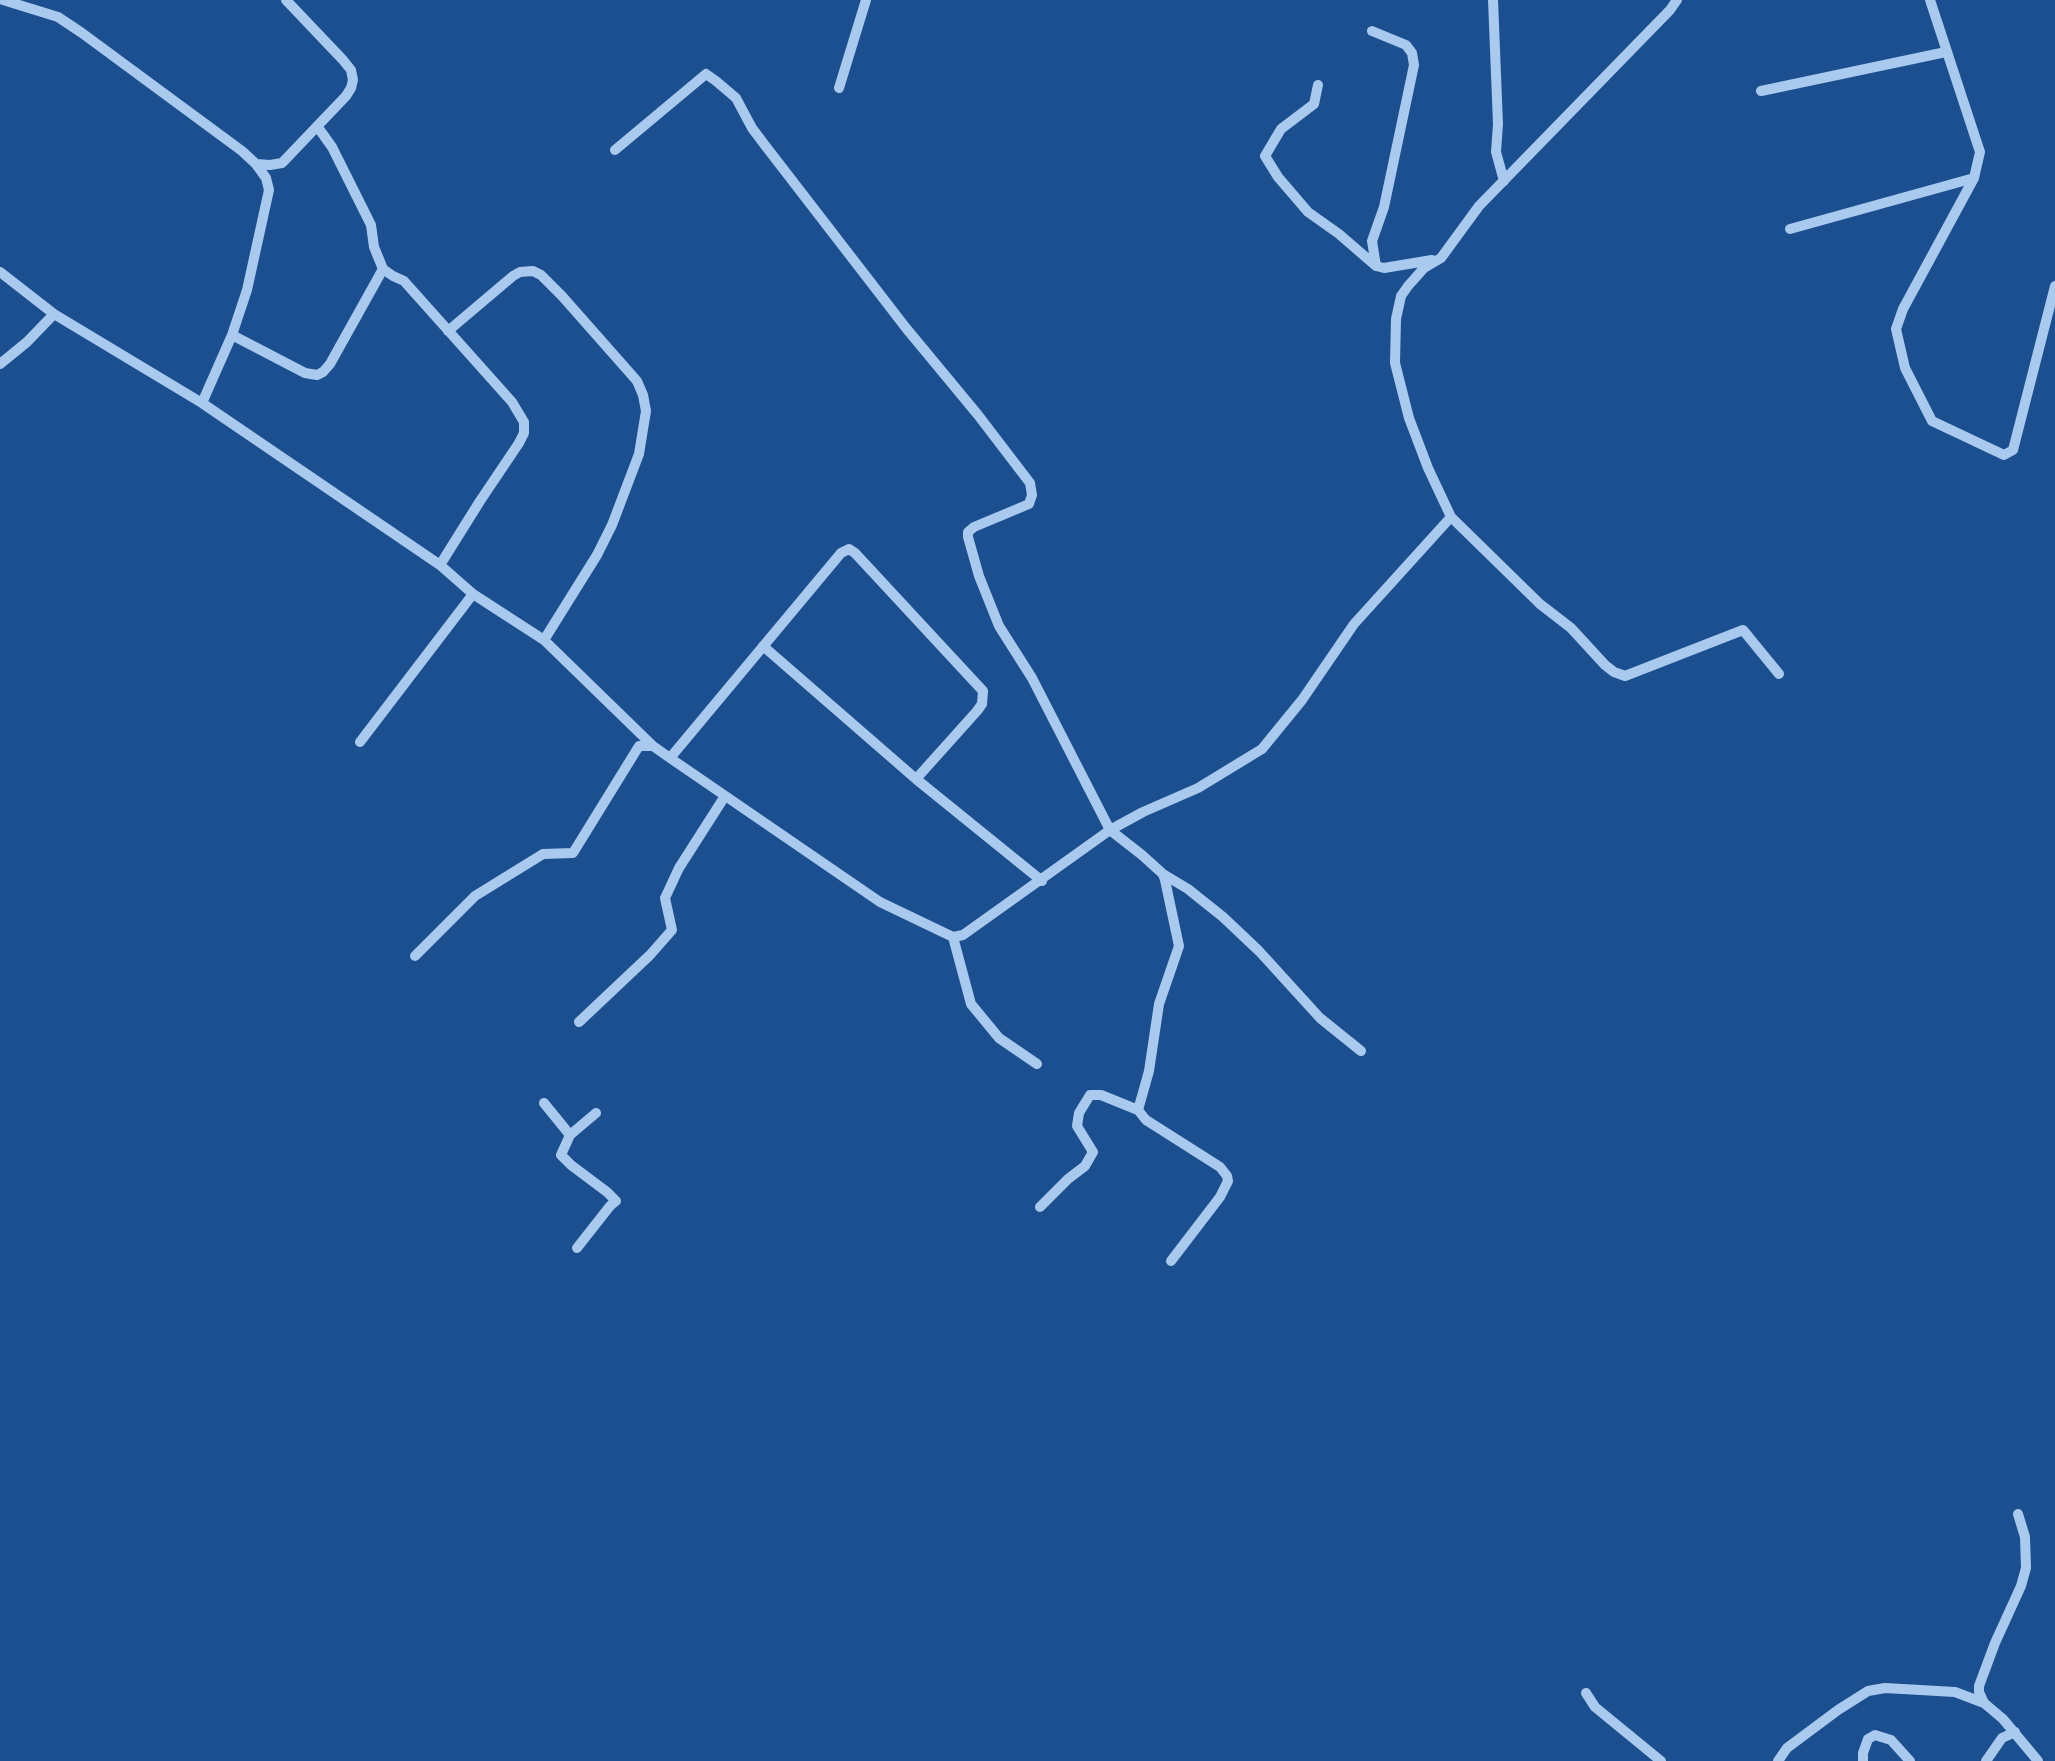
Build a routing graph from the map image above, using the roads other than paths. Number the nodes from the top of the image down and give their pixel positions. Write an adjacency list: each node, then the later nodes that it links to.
1 (3, 0): 7 (street)
2 (286, 0): 13 (street)
3 (866, 0): 11 (street)
4 (1493, 0): 17 (street)
5 (1677, 0): 17 (street)
6 (1930, 0): 9 (street)
7 (27, 3): 15 (street)
8 (1372, 31): 20 (street)
9 (1946, 52): 12 (street); 16 (street)
10 (1318, 85): 20 (street)
11 (838, 88)
12 (1761, 91)
13 (317, 126): 15 (street); 21 (street)
14 (615, 150): 40 (street)
15 (256, 164): 26 (street)
16 (1974, 178): 18 (street); 23 (street)
17 (1504, 180): 19 (street)
18 (1790, 229)
19 (1441, 258): 20 (street); 29 (street)
20 (1376, 266)
21 (383, 269): 25 (street); 26 (street)
22 (0, 272): 24 (street)
23 (2055, 286)
24 (54, 314): 27 (street); 28 (street)
25 (448, 331): 30 (street); 32 (street)
26 (232, 335): 28 (street)
27 (0, 364)
28 (202, 403): 30 (street)
29 (1451, 517): 34 (street); 40 (street)
30 (440, 565): 31 (street)
31 (473, 594): 32 (street); 35 (street)
32 (544, 640): 36 (street)
33 (763, 646): 37 (street); 38 (street); 38 (street)
34 (1779, 674)
35 (360, 742)
36 (652, 746): 37 (street); 44 (street)
37 (670, 759): 39 (street)
38 (916, 779): 42 (street)
39 (725, 796): 43 (street); 45 (street)
40 (1110, 830): 41 (street); 42 (street)
41 (1163, 874): 46 (street); 49 (street)
42 (1042, 881): 43 (street)
43 (953, 937): 47 (street)
44 (415, 956)
45 (579, 1022)
46 (1361, 1051)
47 (1037, 1064)
48 (544, 1103): 51 (street)
49 (1138, 1110): 52 (street); 54 (street)
50 (596, 1113): 51 (street)
51 (570, 1135): 53 (street)
52 (1040, 1208)
53 (577, 1248)
54 (1171, 1261)
55 (2018, 1514): 57 (street)
56 (1586, 1693): 59 (street)
57 (1984, 1703): 58 (street); 60 (street)
58 (2015, 1732): 63 (street); 64 (street)
59 (1661, 1761)
60 (1778, 1761)
61 (1863, 1761): 62 (street)
62 (1910, 1761)
63 (1986, 1761)
64 (2038, 1761)

